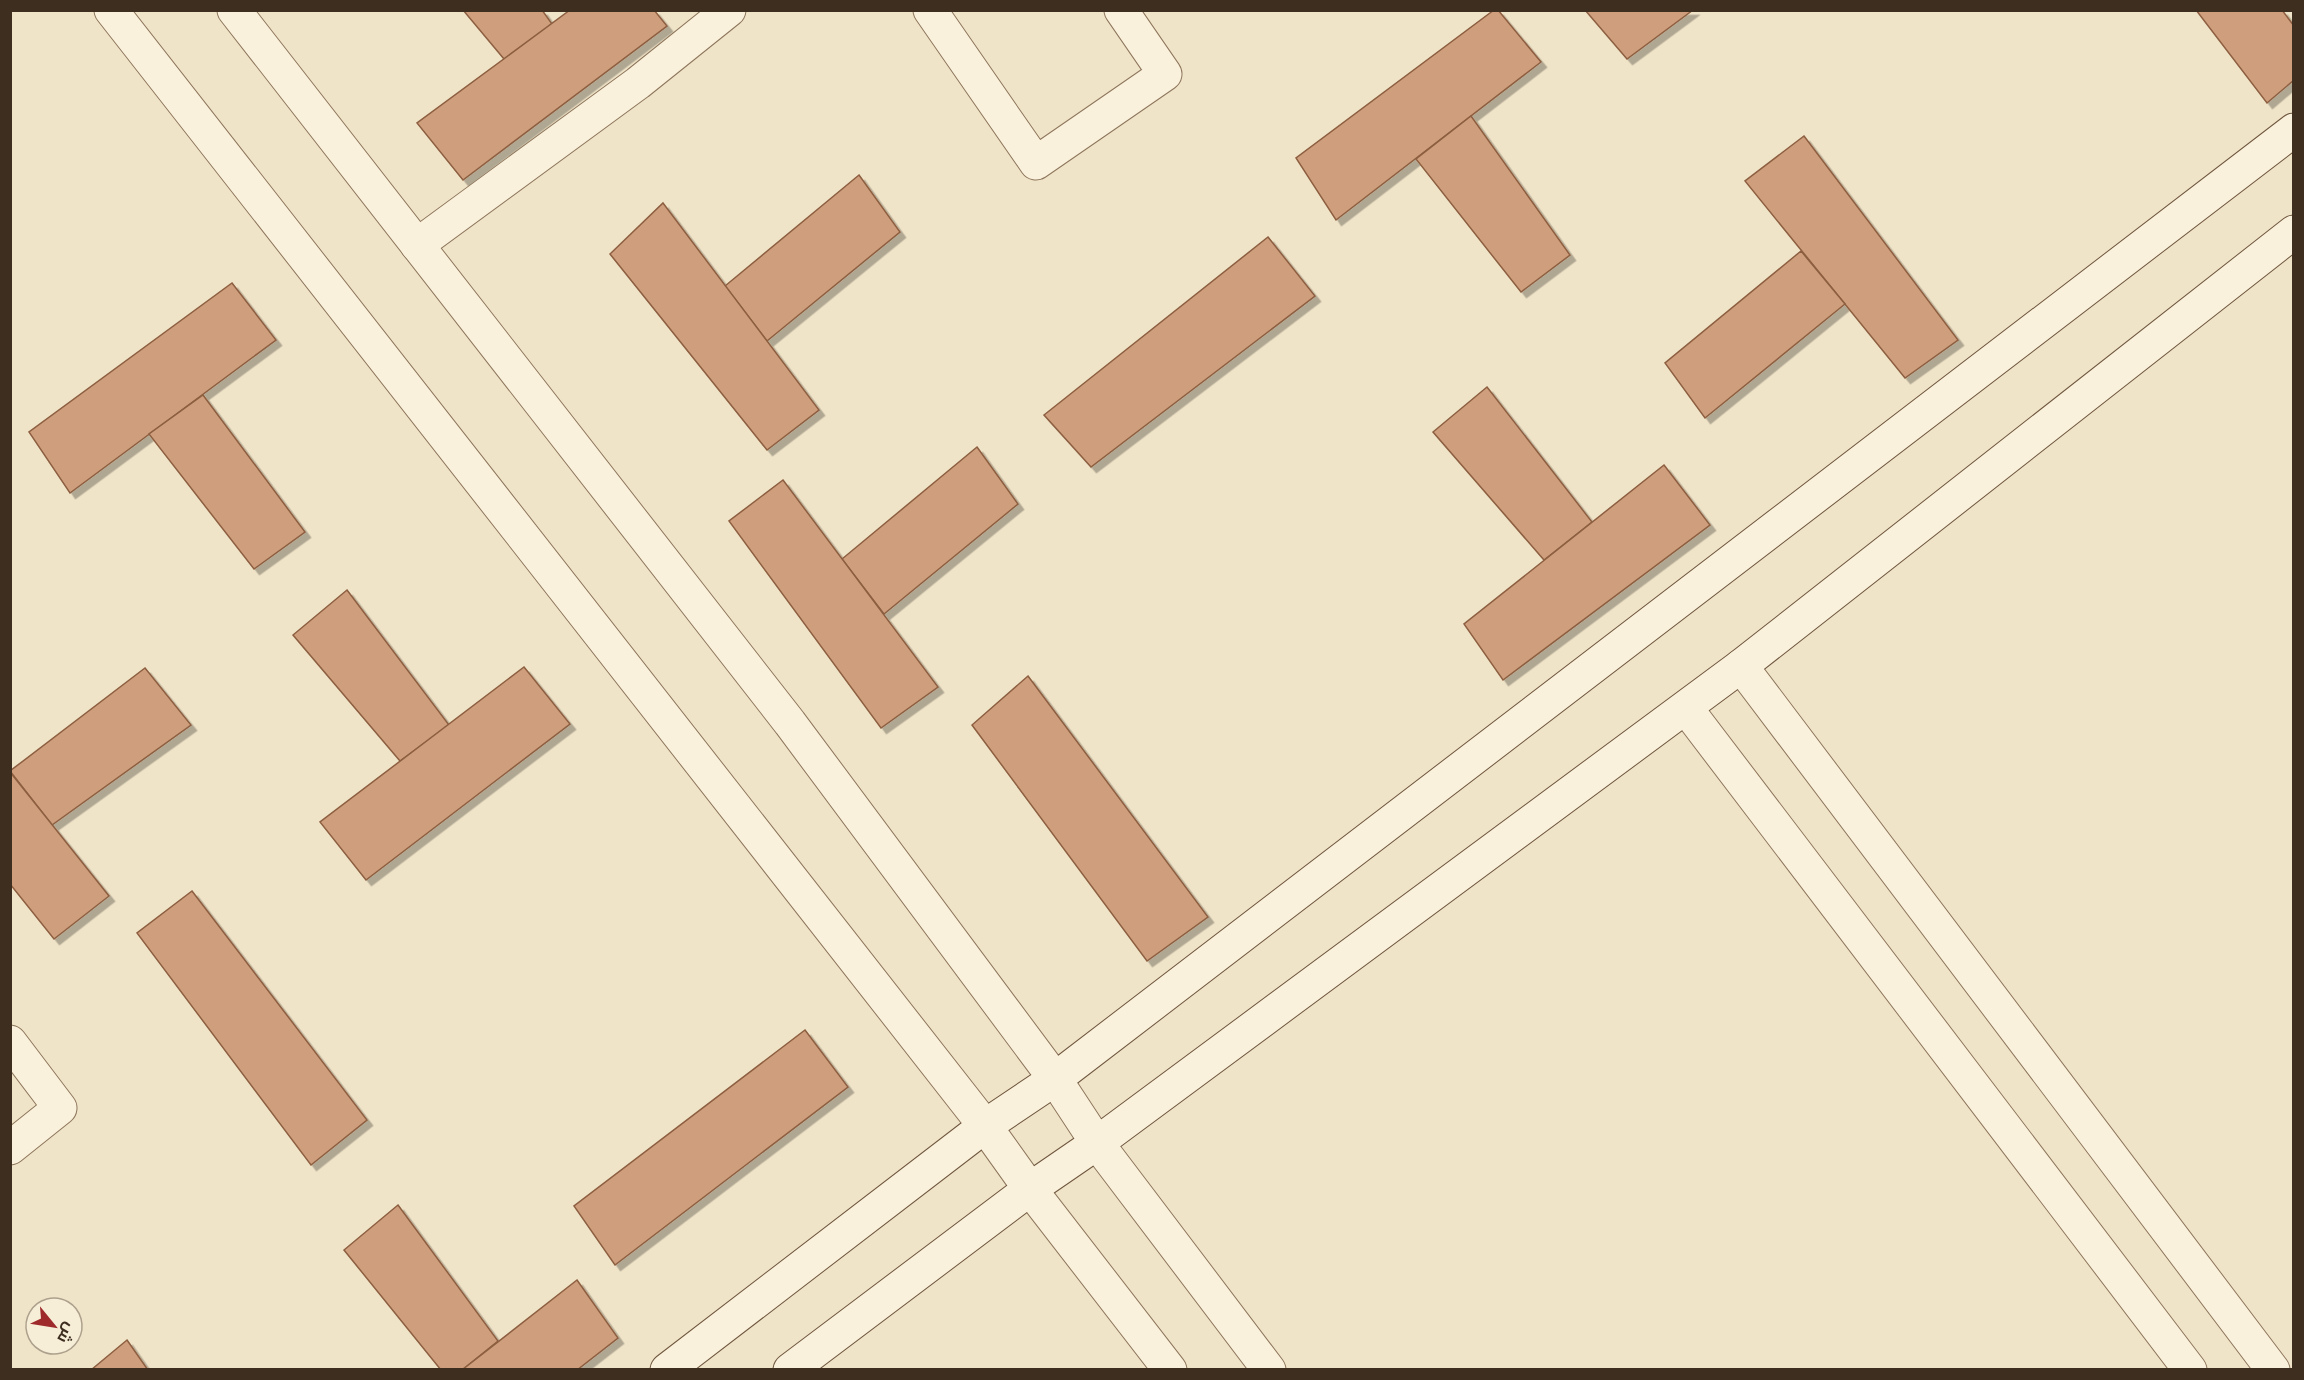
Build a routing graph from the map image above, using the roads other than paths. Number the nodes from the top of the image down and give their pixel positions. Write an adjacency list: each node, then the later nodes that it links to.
1 (111, 10): 13 (street)
2 (234, 10): 8 (street)
3 (729, 10): 8 (street)
4 (930, 10): 5 (street)
5 (1121, 10)
6 (2294, 130): 12 (street)
7 (2294, 232): 9 (street)
8 (417, 245): 12 (street)
9 (1741, 666): 10 (street); 22 (street)
10 (1686, 708): 14 (street); 21 (street)
11 (10, 1042): 15 (street)
12 (1055, 1079): 13 (street); 14 (street)
13 (986, 1126): 16 (street); 17 (street)
14 (1098, 1143): 16 (street); 20 (street)
15 (10, 1148)
16 (1030, 1189): 18 (street); 19 (street)
17 (667, 1370)
18 (790, 1370)
19 (1170, 1370)
20 (1269, 1370)
21 (2190, 1370)
22 (2273, 1370)

